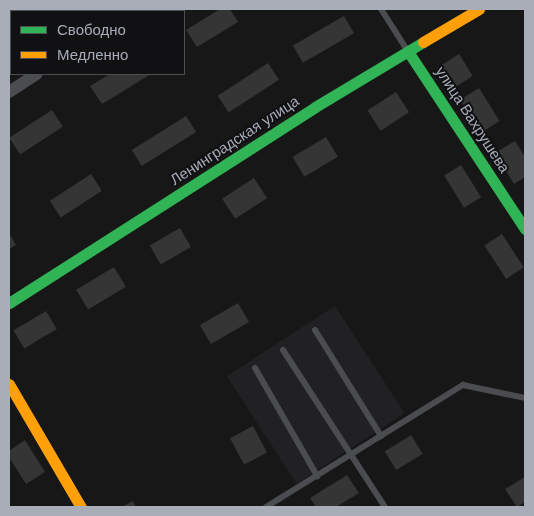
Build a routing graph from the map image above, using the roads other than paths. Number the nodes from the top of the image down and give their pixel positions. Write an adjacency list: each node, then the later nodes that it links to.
1 (381, 9): 3 (lane)
2 (479, 9): 3 (street, Ленинградская улица)
3 (409, 53): 6 (street, улица Вахрушева); 7 (street, Ленинградская улица)
4 (35, 75): 5 (street)
5 (9, 92)
6 (525, 229)
7 (9, 303)
8 (316, 330): 13 (lane)
9 (283, 350): 14 (lane)
10 (255, 368): 15 (lane)
11 (9, 384): 16 (street)
12 (525, 398): 13 (lane)
13 (381, 436): 14 (lane)
14 (350, 455): 15 (lane); 18 (lane)
15 (317, 476): 17 (lane)
16 (81, 507)
17 (266, 507)
18 (385, 507)

